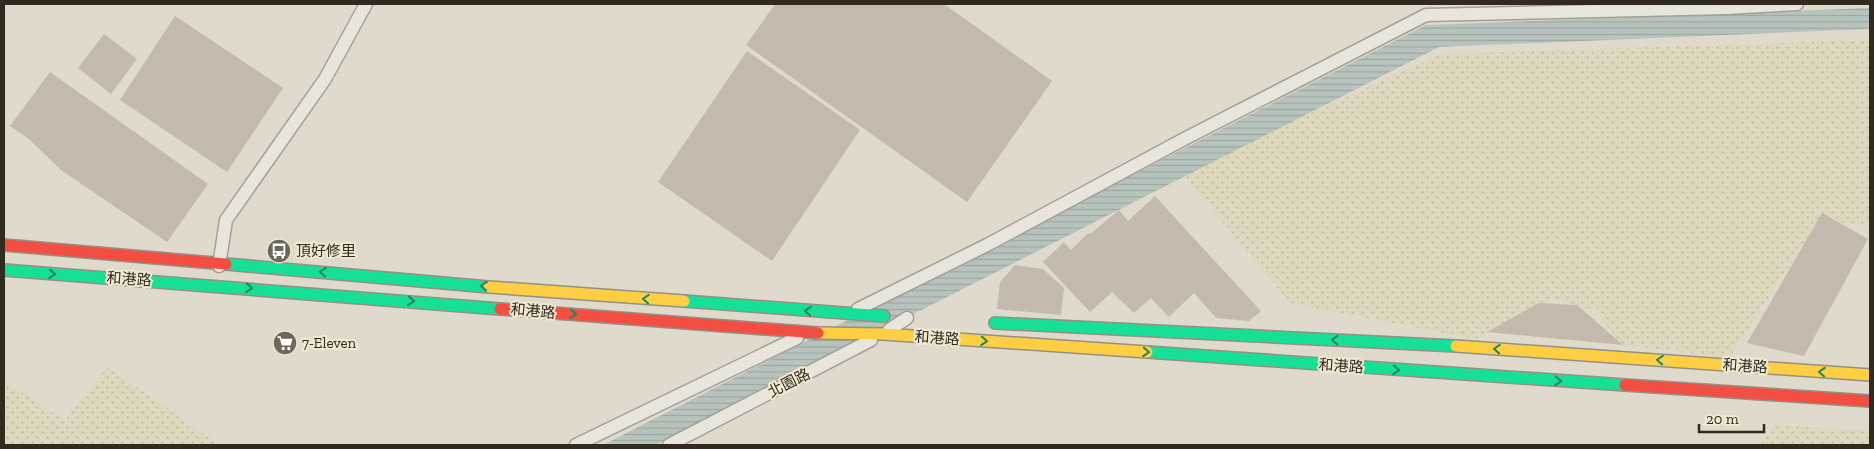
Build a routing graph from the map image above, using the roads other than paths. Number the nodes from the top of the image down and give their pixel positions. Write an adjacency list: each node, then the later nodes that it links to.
1 (366, 4): 4 (lane)
2 (1797, 4): 9 (lane)
3 (4, 245): 4 (main road, 和港路)
4 (219, 263): 6 (main road, 和港路, one-way to 4); 7 (lane)
5 (4, 270): 7 (main road, 和港路, one-way to 7)
6 (463, 284): 8 (main road); 9 (main road, 和港路, one-way to 6)
7 (216, 285): 8 (main road, 和港路, one-way to 8)
8 (462, 305): 12 (main road, 和港路, one-way to 12)
9 (847, 314): 10 (main road, 和港路); 12 (lane)
10 (907, 318): 13 (lane, 北園路)
11 (985, 323): 14 (main road, 和港路, one-way to 11)
12 (808, 333): 13 (main road, 和港路); 16 (lane)
13 (883, 334): 15 (main road, 和港路, one-way to 15); 17 (lane, 北園路)
14 (1870, 375)
15 (1870, 400)
16 (576, 445)
17 (669, 445)

